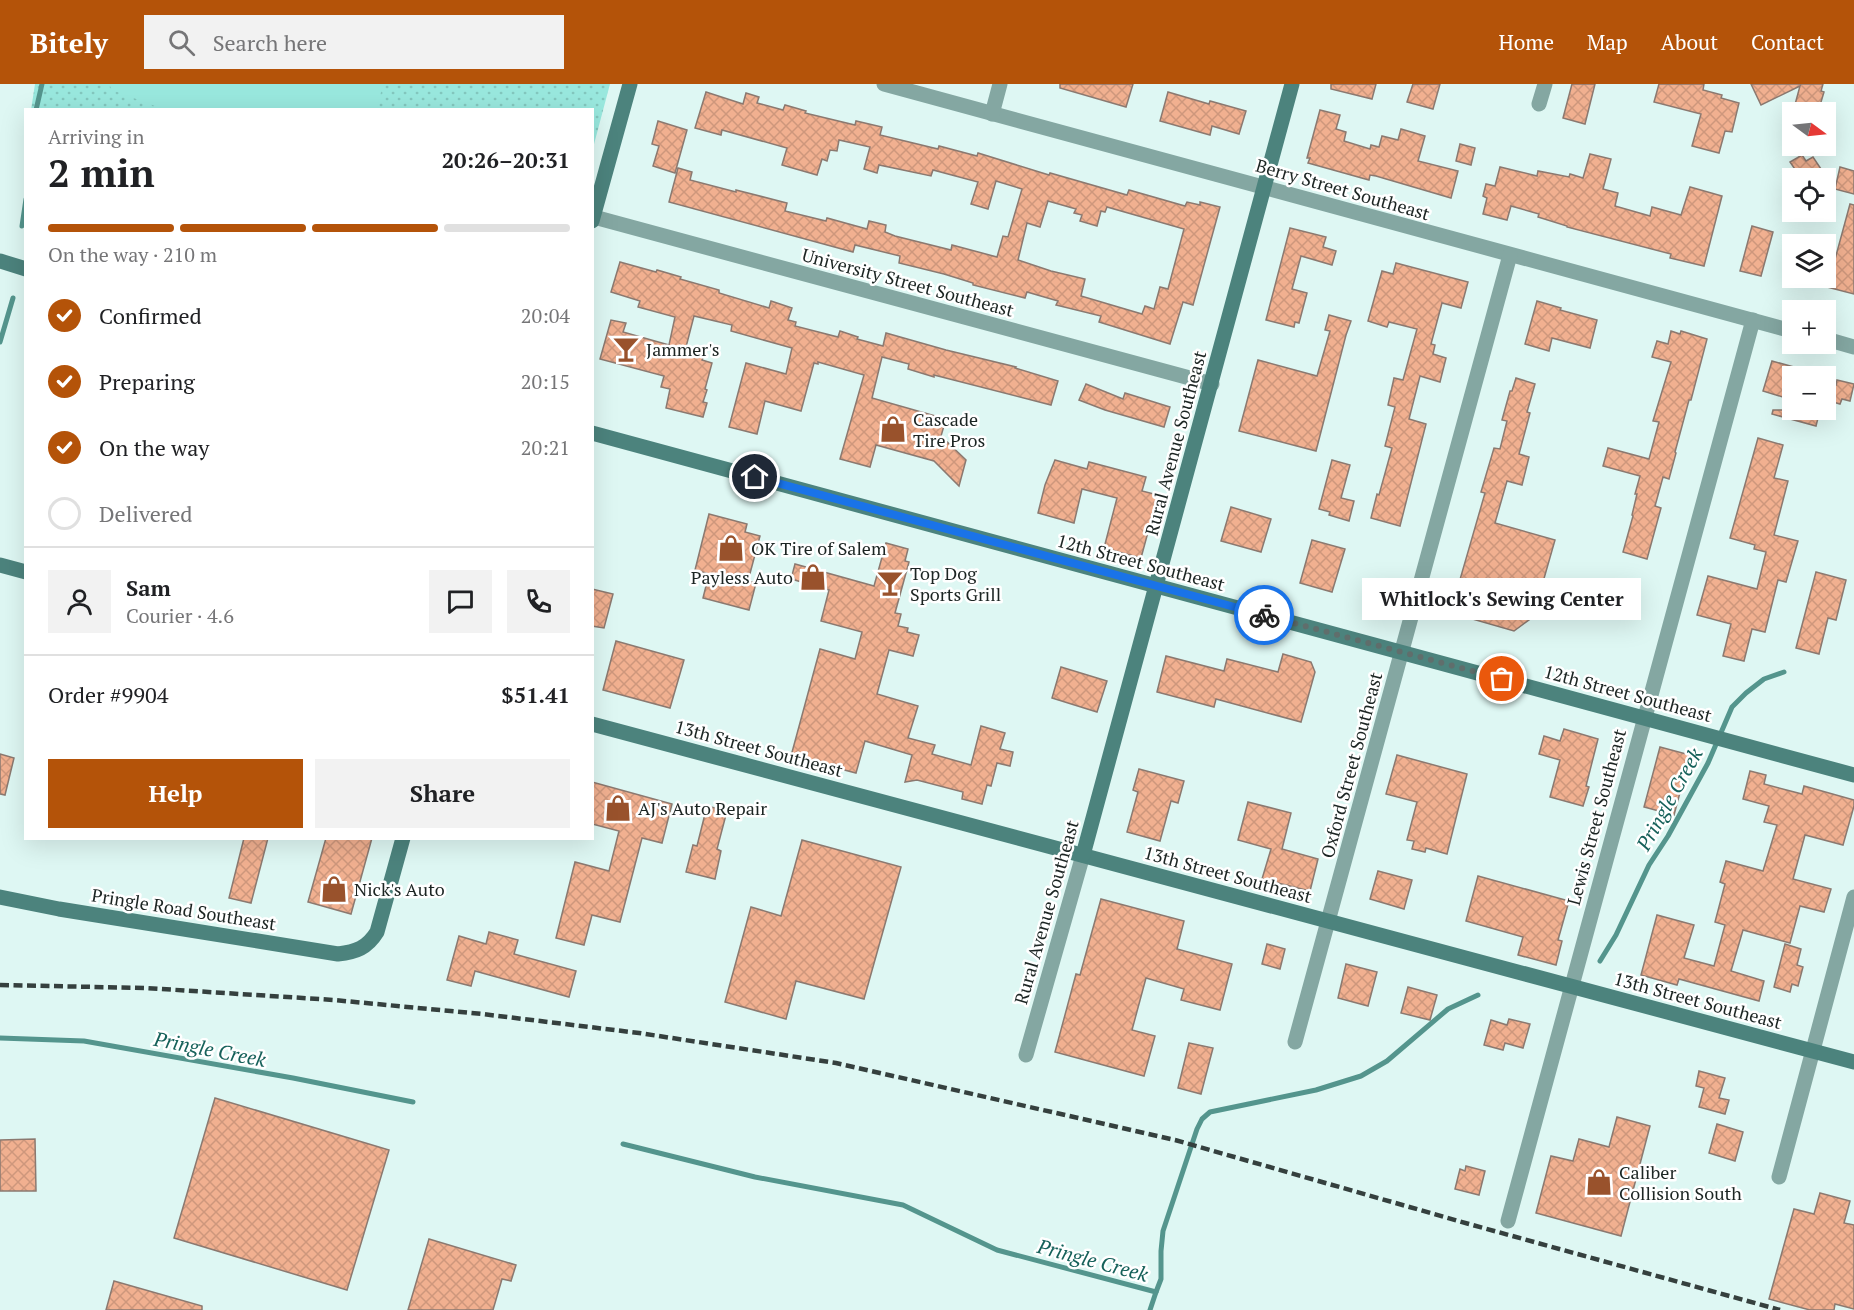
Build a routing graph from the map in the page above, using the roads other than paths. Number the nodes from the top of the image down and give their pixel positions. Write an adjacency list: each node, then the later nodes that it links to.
1 (630, 84): 9 (main road)
2 (884, 84): 7 (street, Berry Street Southeast)
3 (1000, 84): 7 (street)
4 (1292, 84): 8 (main road, Rural Avenue Southeast)
5 (1545, 84): 6 (street)
6 (1539, 104)
7 (992, 114): 8 (street, Berry Street Southeast)
8 (1266, 187): 11 (street, Berry Street Southeast); 18 (main road, Rural Avenue Southeast)
9 (594, 215)
10 (594, 219): 18 (street, University Street Southeast)
11 (1510, 255): 14 (street, Berry Street Southeast); 23 (street, Oxford Street Southeast)
12 (0, 261): 13 (main road)
13 (24, 268)
14 (1753, 320): 15 (street, Berry Street Southeast); 24 (street, Lewis Street Southeast)
15 (1782, 327)
16 (1836, 342): 17 (street)
17 (1854, 347)
18 (1212, 384): 22 (main road, Rural Avenue Southeast)
19 (594, 434): 22 (main road, 12th Street Southeast)
20 (0, 566): 21 (main road)
21 (24, 572)
22 (1156, 587): 23 (main road, 12th Street Southeast); 28 (main road, Rural Avenue Southeast)
23 (1401, 651): 24 (main road, 12th Street Southeast); 31 (street, Oxford Street Southeast)
24 (1644, 718): 26 (main road, 12th Street Southeast); 32 (street, Lewis Street Southeast)
25 (594, 725): 28 (main road, 13th Street Southeast)
26 (1854, 775)
27 (402, 840): 29 (main road, Pringle Road Southeast)
28 (1083, 855): 31 (main road, 13th Street Southeast); 35 (street, Rural Avenue Southeast)
29 (0, 897)
30 (1854, 897): 34 (street)
31 (1328, 921): 32 (main road, 13th Street Southeast); 33 (street, Oxford Street Southeast)
32 (1571, 987): 34 (main road, 13th Street Southeast); 38 (street, Lewis Street Southeast)
33 (1295, 1042)
34 (1812, 1051): 36 (main road, 13th Street Southeast); 37 (street)
35 (1026, 1055)
36 (1854, 1062)
37 (1779, 1177)
38 (1508, 1221)

